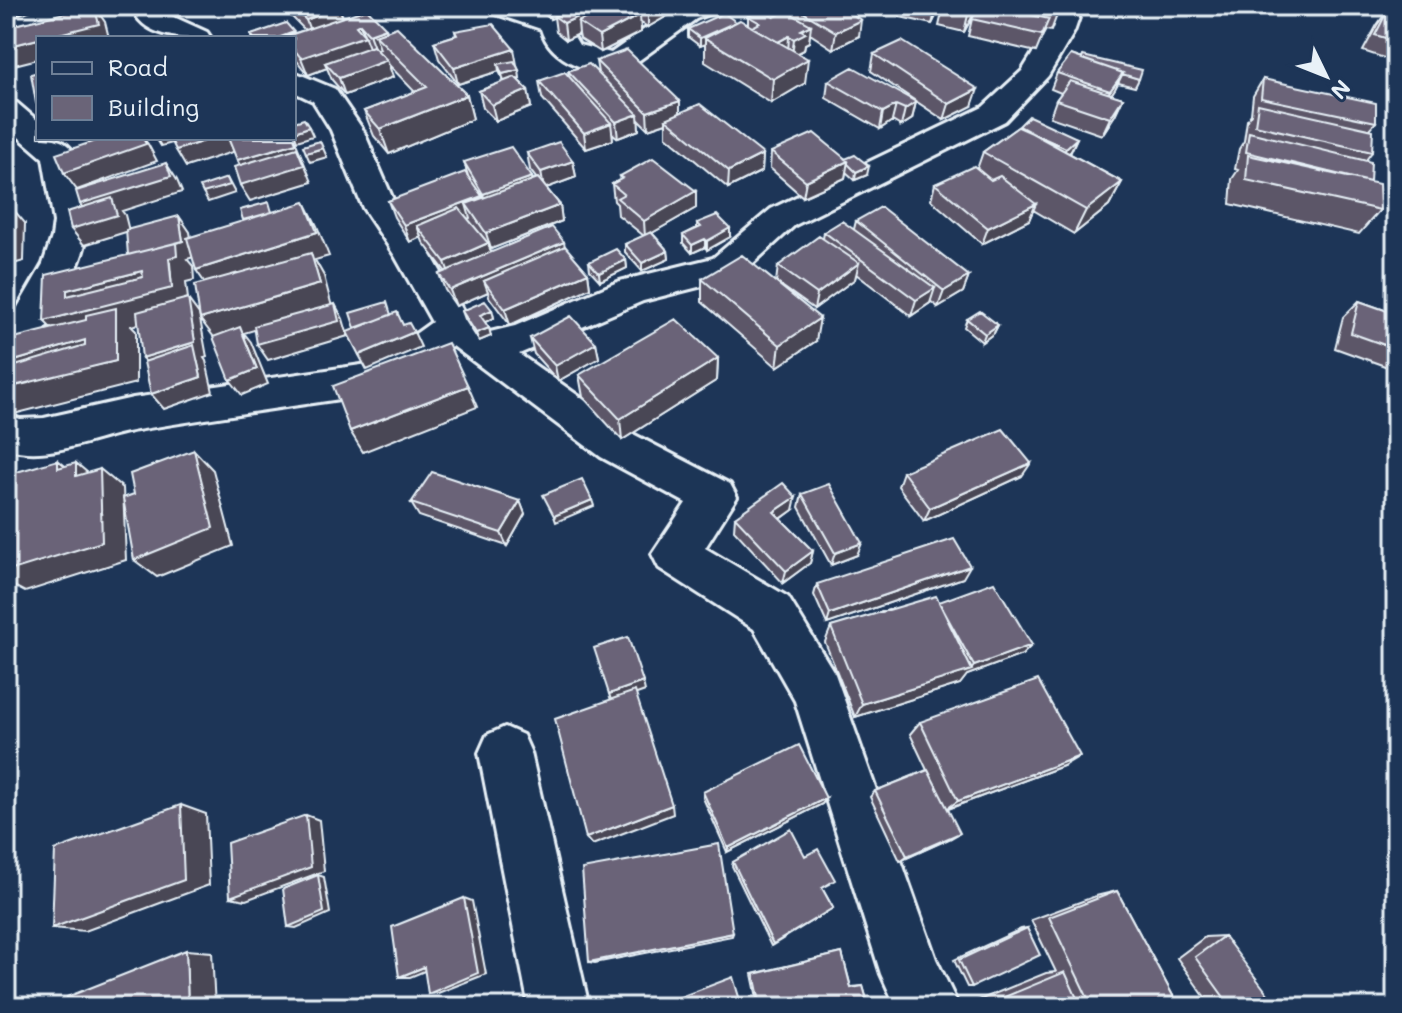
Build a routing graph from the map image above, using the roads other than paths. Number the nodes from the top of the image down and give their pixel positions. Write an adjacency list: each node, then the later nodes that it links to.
1 (84, 6): 6 (street)
2 (153, 6): 7 (street)
3 (500, 6): 4 (street)
4 (703, 6)
5 (1069, 6): 12 (street)
6 (6, 30)
7 (193, 36)
8 (296, 82): 12 (street)
9 (6, 110): 10 (street)
10 (36, 135)
11 (43, 140): 13 (street)
12 (469, 337): 14 (street); 17 (street)
13 (6, 363)
14 (6, 431)
15 (505, 753): 16 (street)
16 (559, 1007)
17 (929, 1007)

